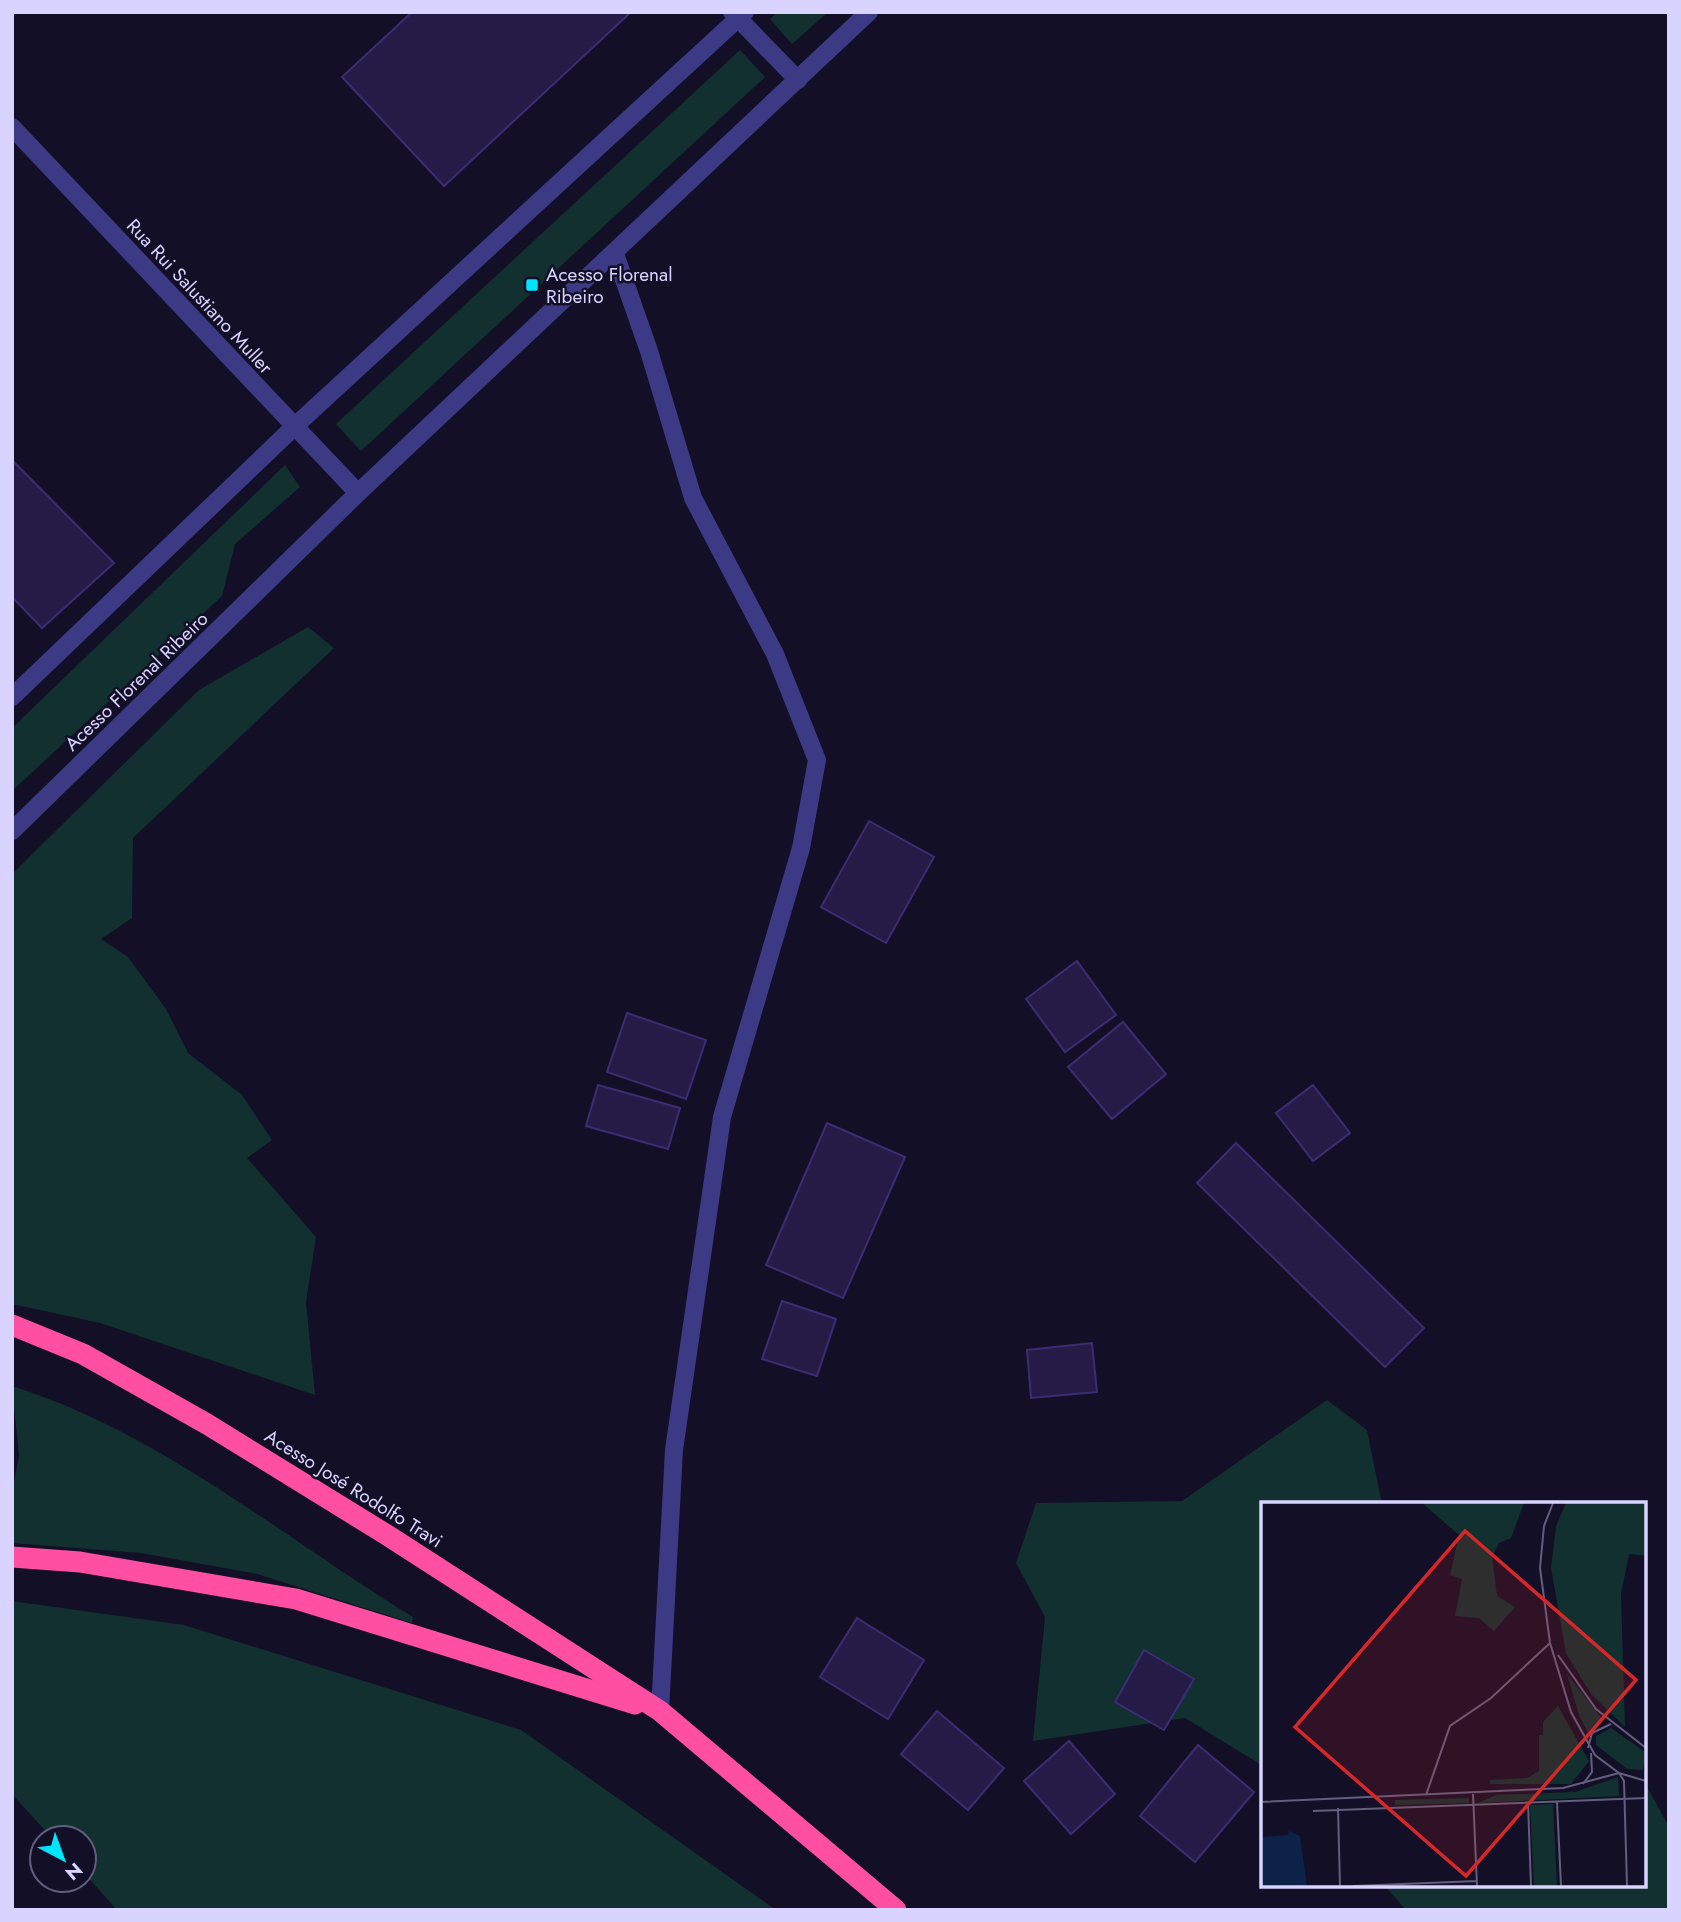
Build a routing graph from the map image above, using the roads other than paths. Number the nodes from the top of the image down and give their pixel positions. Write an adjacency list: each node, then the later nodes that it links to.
1 (869, 12): 3 (street, Acesso Florenal Ribeiro)
2 (738, 14): 3 (street); 6 (street)
3 (797, 80): 5 (street, Acesso Florenal Ribeiro)
4 (12, 127): 6 (street, Rua Rui Salustiano Muller)
5 (615, 254): 7 (street, Acesso Florenal Ribeiro); 12 (street)
6 (295, 426): 7 (street, Rua Rui Salustiano Muller); 8 (street)
7 (358, 494): 9 (street, Acesso Florenal Ribeiro)
8 (12, 697)
9 (12, 831)
10 (12, 1325): 12 (highway, Acesso José Rodolfo Travi)
11 (12, 1557): 12 (highway, Acesso José Rodolfo Travi)
12 (660, 1712): 13 (highway, Acesso José Rodolfo Travi)
13 (895, 1910)

